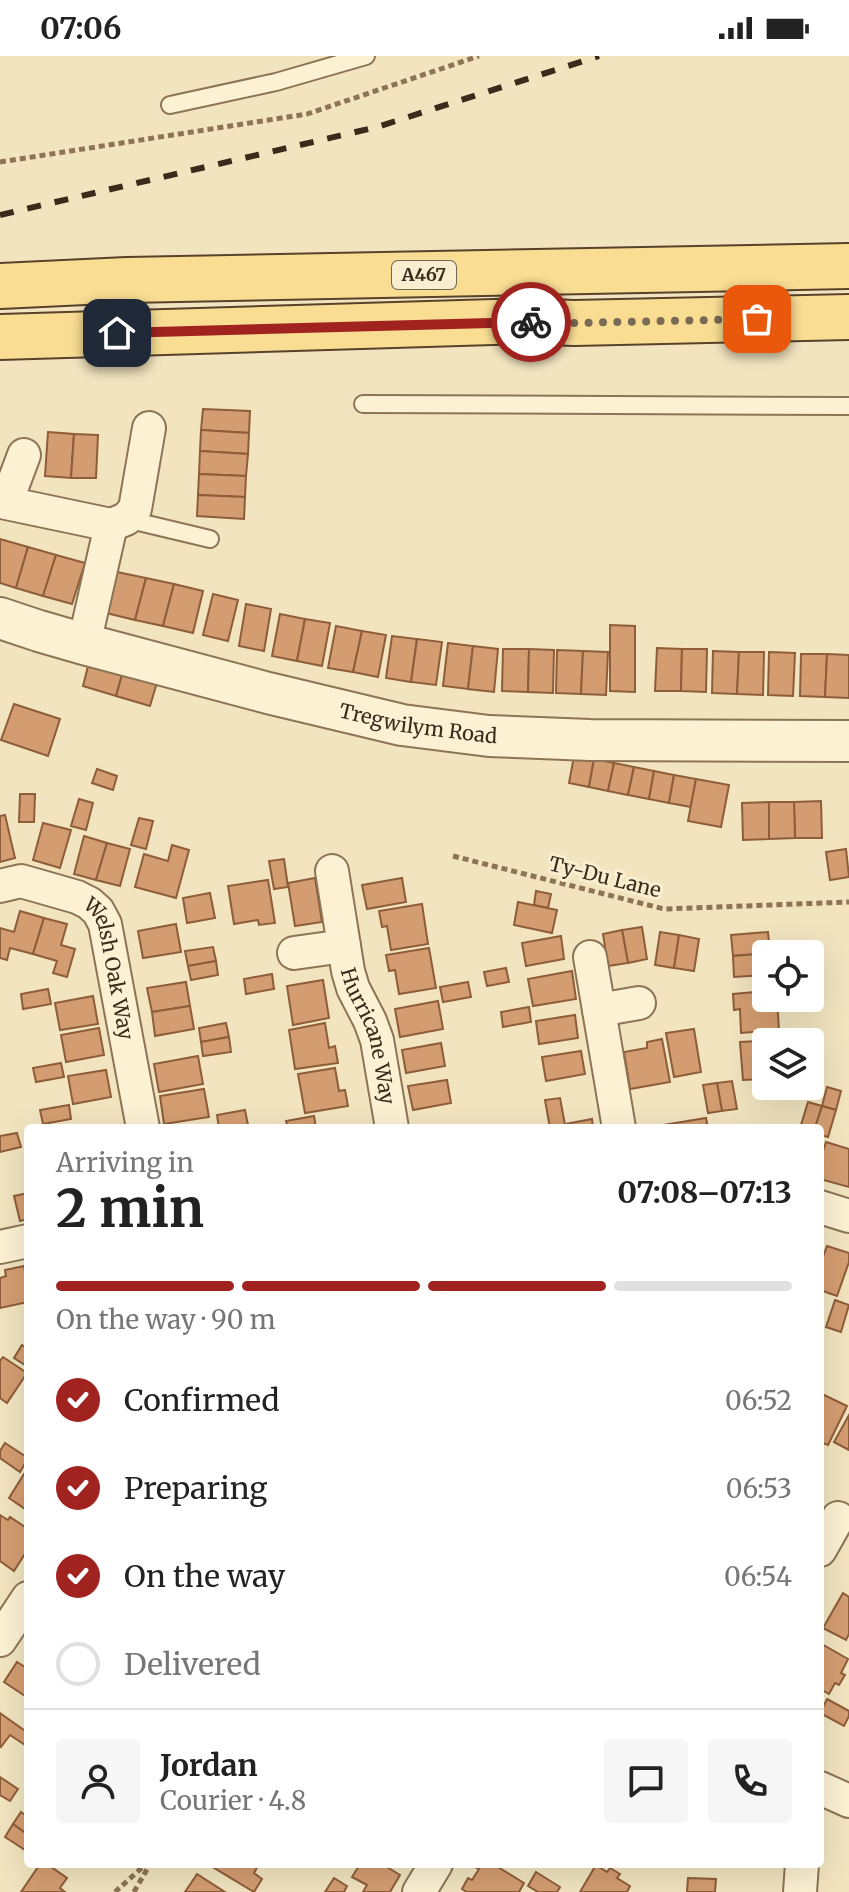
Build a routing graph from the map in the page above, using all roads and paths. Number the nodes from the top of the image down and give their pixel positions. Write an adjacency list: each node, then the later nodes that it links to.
1 (366, 56): 3 (lane)
2 (479, 56): 4 (path)
3 (170, 105)
4 (0, 162)
5 (849, 266): 6 (main road, A467)
6 (0, 286)
7 (849, 317): 8 (main road)
8 (574, 323): 9 (main road); 10 (main road)
9 (849, 326)
10 (0, 337)
11 (363, 404): 12 (lane)
12 (849, 406)
13 (149, 428): 16 (street)
14 (24, 455): 15 (street)
15 (3, 512): 16 (street)
16 (119, 522): 17 (lane); 19 (street)
17 (210, 539)
18 (0, 618): 19 (street, Tregwilym Road)
19 (84, 644): 20 (street, Tregwilym Road)
20 (849, 741)
21 (453, 856): 24 (path, Ty-Du Lane)
22 (332, 871): 25 (street, Hurricane Way)
23 (0, 886): 30 (street, Welsh Oak Way)
24 (849, 902)
25 (344, 946): 26 (street, Hurricane Way); 31 (street, Hurricane Way)
26 (294, 953)
27 (590, 957): 29 (street)
28 (639, 1003): 29 (street)
29 (599, 1010): 32 (street)
30 (142, 1124)
31 (391, 1124)
32 (618, 1124)
33 (824, 1208): 34 (street)
34 (849, 1216)
35 (24, 1242): 36 (street)
36 (0, 1247)
37 (836, 1517): 38 (street)
38 (824, 1542)
39 (24, 1603): 40 (street)
40 (2, 1632)
41 (143, 1868): 45 (path)
42 (146, 1868): 46 (path)
43 (434, 1868): 47 (street)
44 (802, 1868): 48 (street)
45 (115, 1892)
46 (134, 1892)
47 (419, 1892)
48 (800, 1892)

